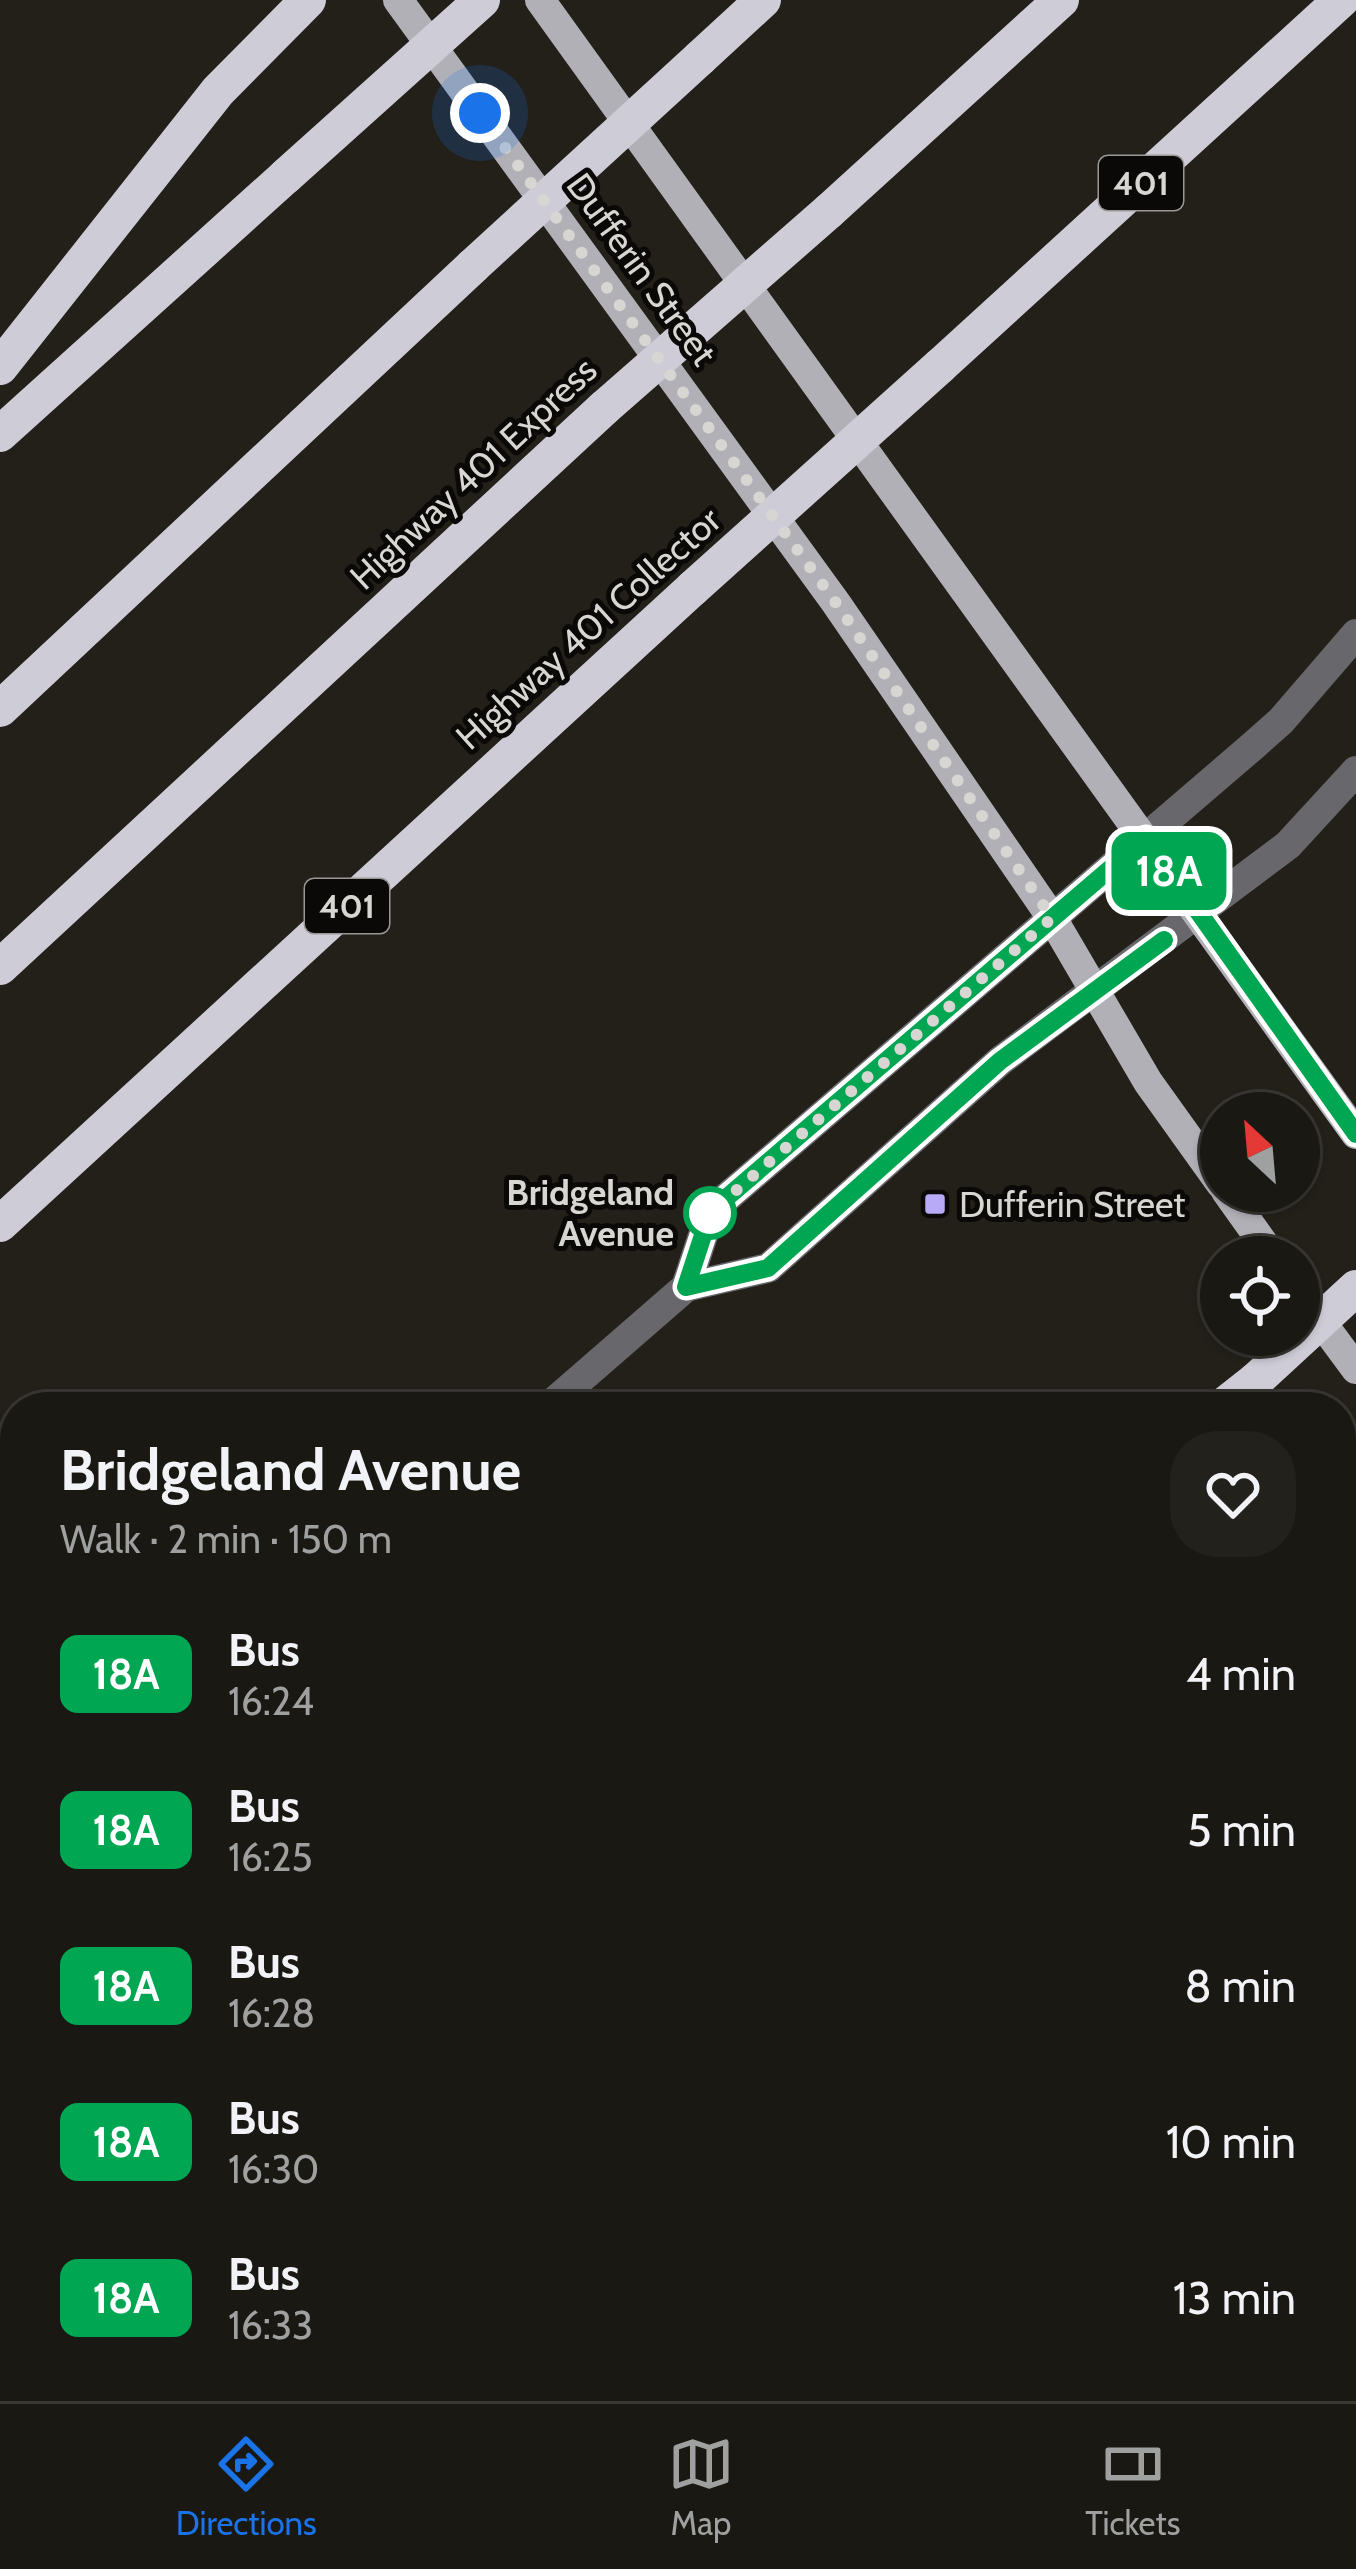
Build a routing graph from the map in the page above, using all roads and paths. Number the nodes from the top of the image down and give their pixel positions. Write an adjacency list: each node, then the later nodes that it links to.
1 (308, 0): 8 (highway)
2 (398, 0): 15 (main road, Dufferin Street)
3 (482, 0): 9 (highway, bridge)
4 (540, 0): 13 (main road, Dufferin Street)
5 (763, 0): 11 (highway, bridge)
6 (1061, 0): 16 (highway, Highway 401 Express, bridge)
7 (1341, 0): 20 (highway, Highway 401 Collector / 401, bridge)
8 (0, 367)
9 (0, 434)
10 (1356, 634): 13 (street)
11 (0, 709)
12 (1356, 771): 14 (street)
13 (1146, 838): 14 (main road, Dufferin Street); 15 (street)
14 (1198, 915): 17 (street); 18 (main road, Dufferin Street)
15 (1052, 918): 17 (main road, Dufferin Street); 21 (street)
16 (0, 967)
17 (1094, 990): 19 (main road, Dufferin Street); 21 (street)
18 (1356, 1134)
19 (1200, 1155)
20 (0, 1224)
21 (686, 1287): 25 (street)
22 (1356, 1288): 26 (highway, bridge)
23 (1320, 1320): 24 (main road)
24 (1356, 1369)
25 (565, 1392)
26 (1241, 1392)

